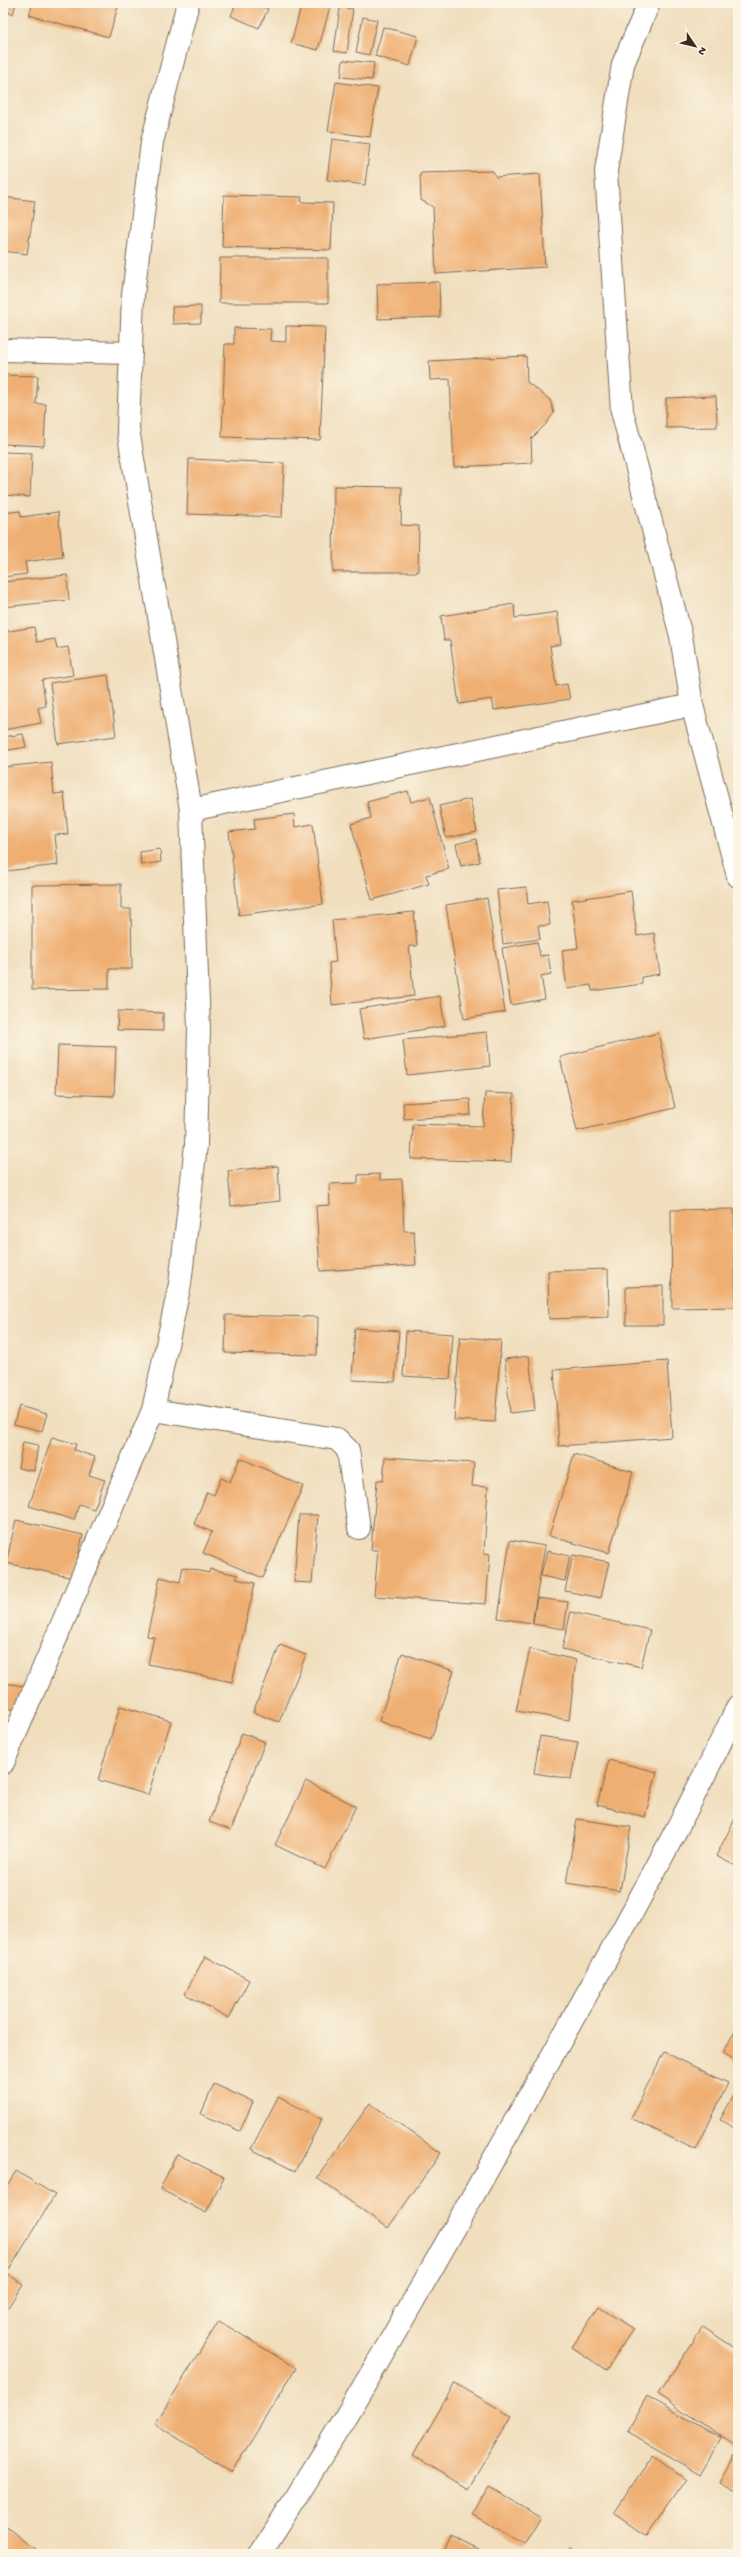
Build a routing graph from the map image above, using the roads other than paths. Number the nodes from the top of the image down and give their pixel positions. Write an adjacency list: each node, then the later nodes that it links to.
1 (188, 3): 4 (street)
2 (649, 3): 5 (street)
3 (3, 350): 4 (street)
4 (131, 353): 6 (street)
5 (692, 705): 6 (street); 7 (street)
6 (190, 810): 8 (street)
7 (738, 876)
8 (153, 1410): 9 (street); 11 (street)
9 (359, 1528)
10 (738, 1706): 12 (street)
11 (3, 1763)
12 (260, 2554)

